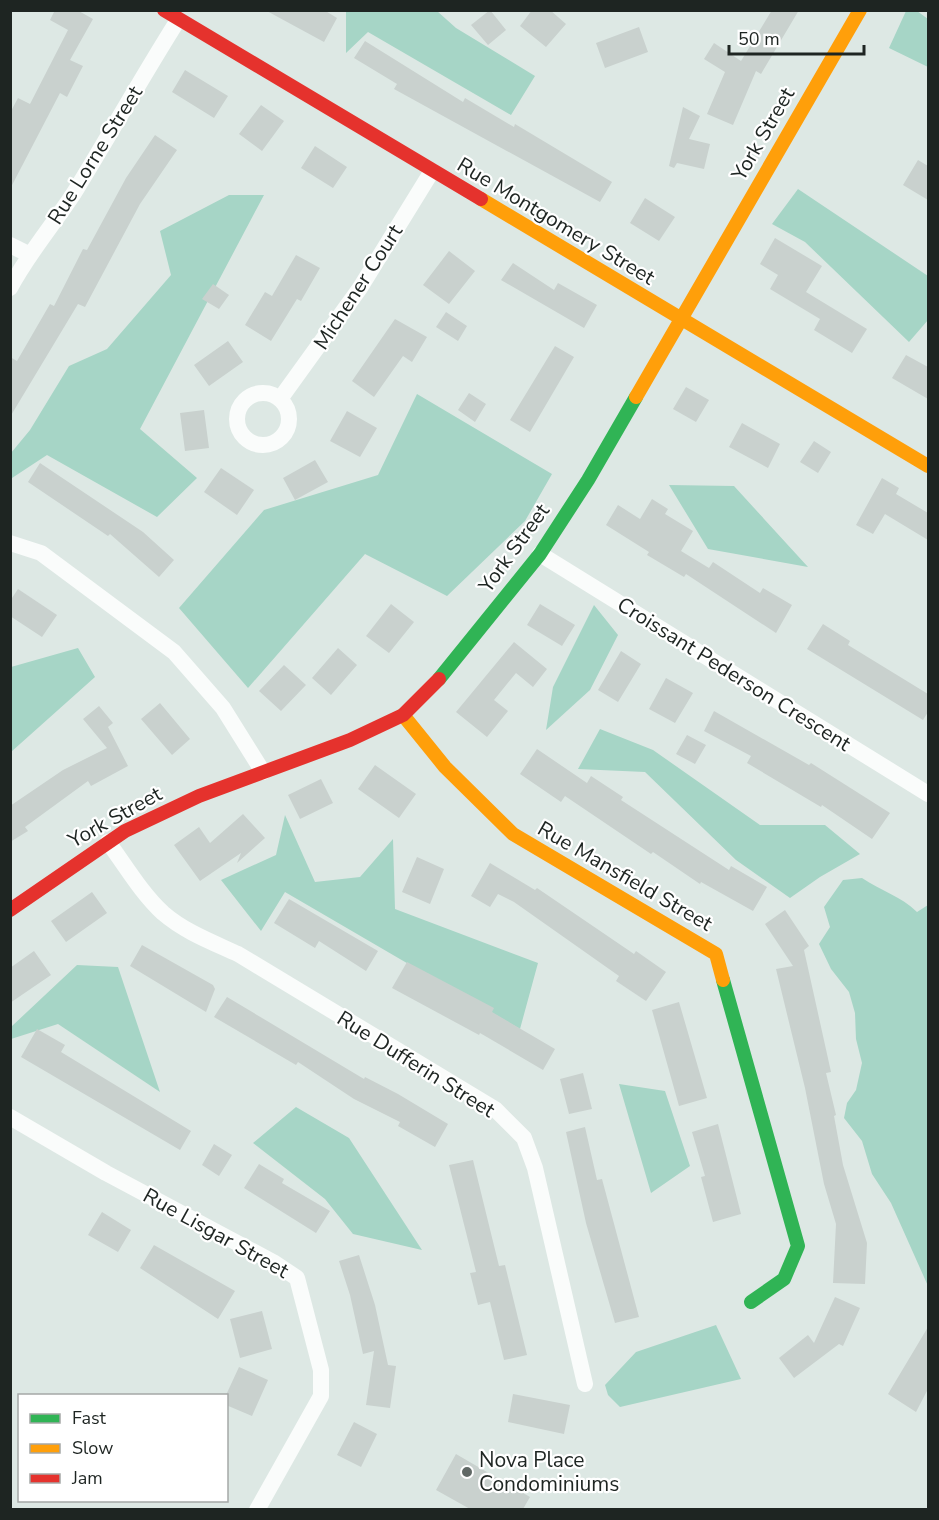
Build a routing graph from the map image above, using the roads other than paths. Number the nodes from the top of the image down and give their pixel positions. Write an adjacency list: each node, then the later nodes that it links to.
1 (860, 10): 7 (street, York Street)
2 (171, 15): 3 (street, Rue Montgomery Street); 5 (street, Rue Lorne Street)
3 (432, 171): 7 (street, Rue Montgomery Street); 8 (street, Michener Court)
4 (10, 245): 5 (street)
5 (30, 255): 6 (street, Rue Lorne Street)
6 (10, 288)
7 (680, 320): 9 (street, Rue Montgomery Street); 11 (street, York Street)
8 (280, 399)
9 (928, 466)
10 (10, 543): 13 (street)
11 (540, 554): 12 (street, York Street); 14 (street, Croissant Pederson Crescent)
12 (404, 715): 13 (street, York Street); 18 (street, Rue Mansfield Street)
13 (263, 772): 15 (street, York Street)
14 (928, 794)
15 (108, 842): 16 (street, York Street); 19 (street, Rue Dufferin Street)
16 (10, 910)
17 (10, 1117): 20 (street, Rue Lisgar Street)
18 (752, 1302)
19 (585, 1384)
20 (257, 1509)

